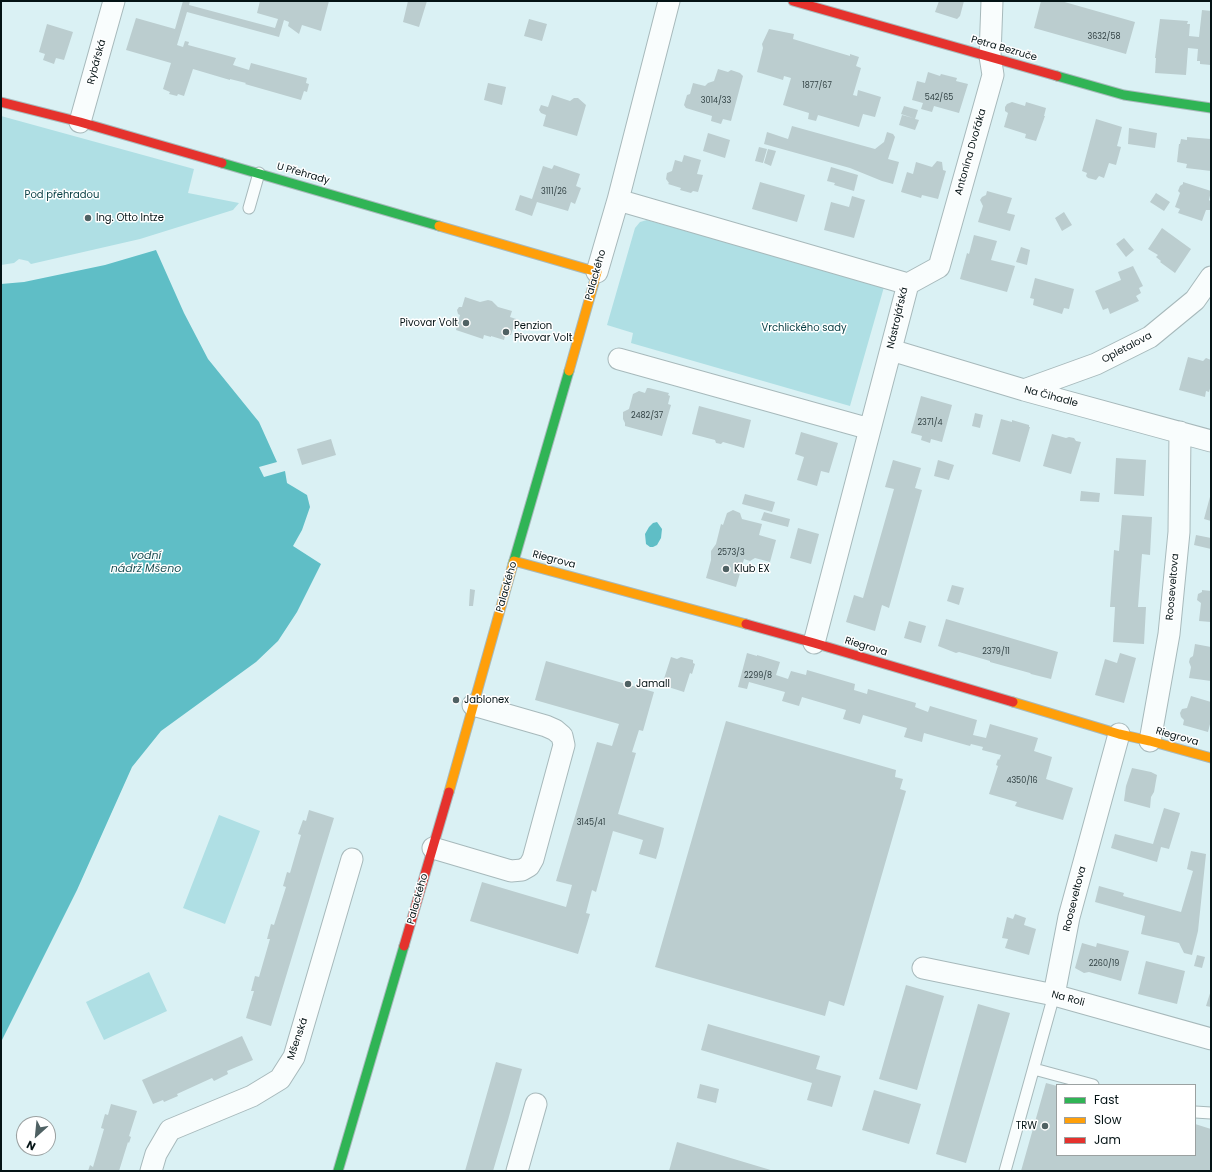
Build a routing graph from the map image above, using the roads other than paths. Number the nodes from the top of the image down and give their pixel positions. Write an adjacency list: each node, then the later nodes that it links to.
1 (114, 1): 8 (street, Rybářská)
2 (668, 1): 10 (street, Palackého)
3 (793, 1): 5 (street, Petra Bezruče)
4 (992, 1): 5 (street, Antonína Dvořáka)
5 (990, 56): 7 (street, Petra Bezruče); 14 (street, Antonína Dvořáka)
6 (1, 102): 8 (street, U Přehrady)
7 (1211, 108)
8 (80, 122): 9 (street, U Přehrady)
9 (259, 173): 11 (lane); 12 (street, U Přehrady)
10 (618, 200): 12 (street, Palackého); 14 (street, Nástrojářská)
11 (249, 208)
12 (597, 272): 21 (street, Palackého)
13 (1211, 277): 17 (street, Opletalova)
14 (908, 284): 15 (street, Nástrojářská)
15 (891, 350): 17 (street, Na Čihadle); 18 (street, Nástrojářská)
16 (619, 359): 18 (street)
17 (1024, 390): 19 (street, Na Čihadle)
18 (870, 429): 22 (street, Nástrojářská)
19 (1180, 432): 20 (street, Na Čihadle); 25 (street, Rooseveltova)
20 (1211, 441)
21 (514, 561): 22 (street, Riegrova); 23 (street, Palackého)
22 (814, 643): 24 (street, Riegrova)
23 (473, 705): 27 (street, Palackého); 27 (street)
24 (1119, 734): 25 (street, Riegrova); 30 (street, Rooseveltova)
25 (1150, 741): 26 (street, Riegrova)
26 (1211, 758)
27 (433, 848): 38 (street, Palackého)
28 (352, 859): 37 (street, Mšenská)
29 (923, 968): 30 (street, Na Roli)
30 (1054, 995): 31 (street, Na Roli); 32 (lane)
31 (1211, 1039)
32 (1034, 1069): 33 (lane); 40 (lane)
33 (1089, 1084)
34 (536, 1104): 39 (street)
35 (1196, 1112): 36 (lane)
36 (1211, 1113)
37 (151, 1171)
38 (338, 1171)
39 (517, 1171)
40 (1005, 1171)

